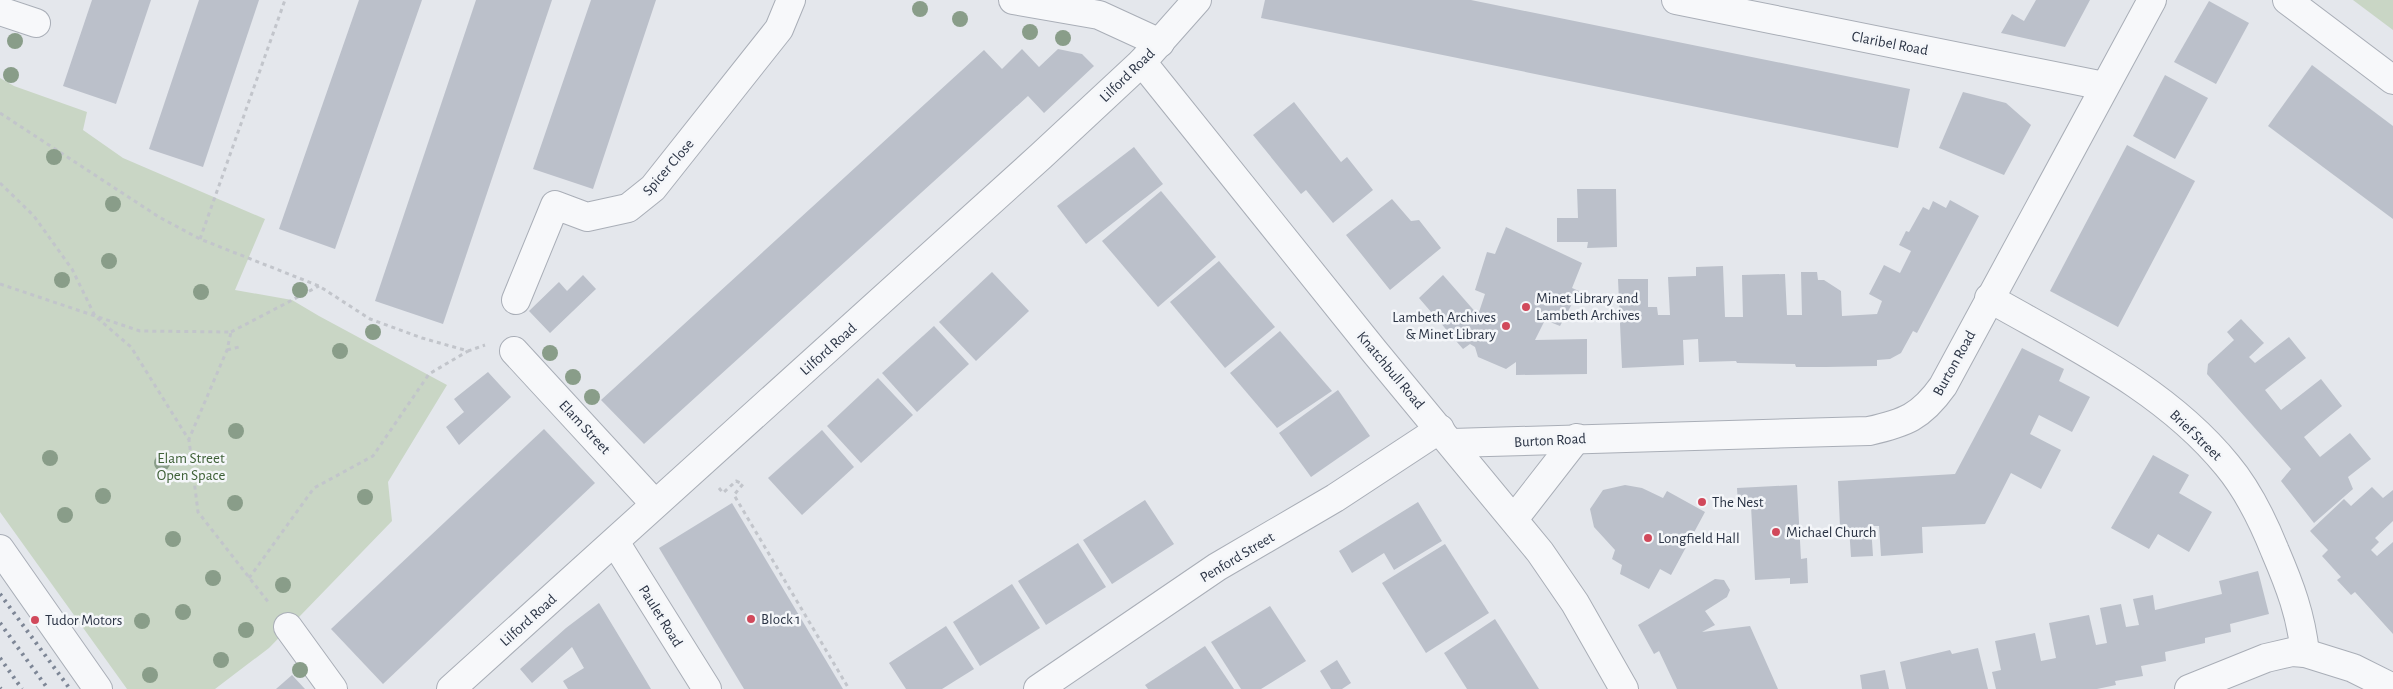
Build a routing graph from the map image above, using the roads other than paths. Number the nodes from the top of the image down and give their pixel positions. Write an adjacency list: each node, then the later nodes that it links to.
1 (791, 0): 13 (street, Spicer Close)
2 (1013, 0): 9 (street)
3 (1197, 0): 9 (street, Lilford Road)
4 (1676, 0): 11 (street, Claribel Road)
5 (2152, 0): 11 (street, Burton Road)
6 (2287, 0): 10 (street)
7 (0, 11): 8 (street)
8 (36, 23)
9 (1151, 53): 15 (street, Knatchbull Road); 17 (street, Lilford Road)
10 (2393, 80)
11 (2104, 86): 12 (street, Burton Road)
12 (1989, 298): 16 (street, Burton Road); 22 (street, Brief Street)
13 (516, 300)
14 (514, 351): 17 (street, Elam Street)
15 (1446, 436): 16 (street, Burton Road); 18 (street, Knatchbull Road); 28 (street, Penford Street)
16 (1577, 438): 18 (street)
17 (655, 504): 19 (street, Lilford Road)
18 (1514, 519): 29 (street, Knatchbull Road)
19 (615, 542): 26 (street, Lilford Road); 27 (street, Paulet Road)
20 (0, 549): 24 (street)
21 (288, 627): 25 (street)
22 (2305, 652): 23 (street); 30 (street)
23 (2393, 688)
24 (98, 689)
25 (333, 689)
26 (451, 689)
27 (707, 689)
28 (1038, 689)
29 (1624, 689)
30 (2189, 689)

